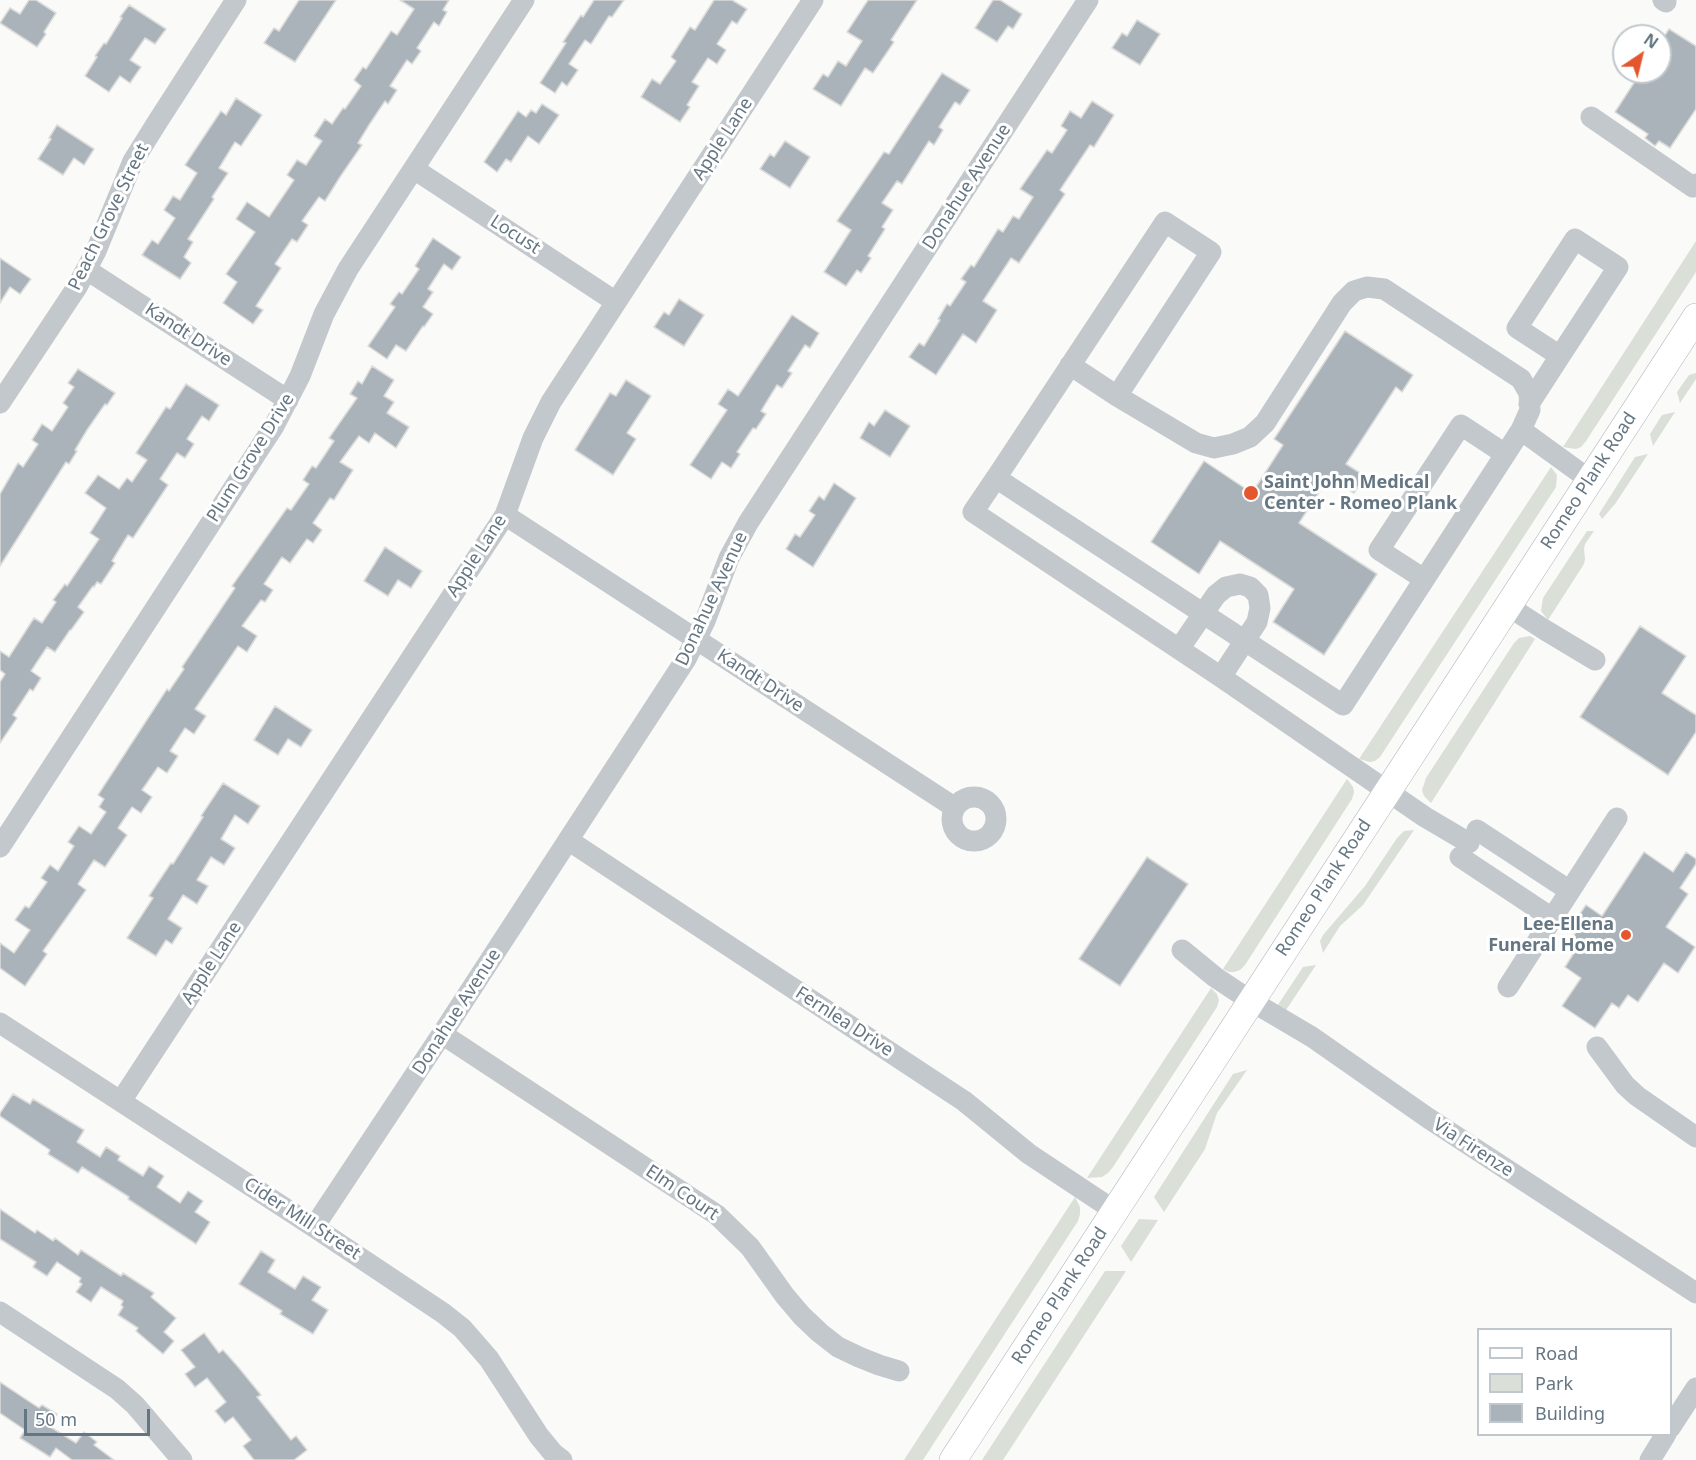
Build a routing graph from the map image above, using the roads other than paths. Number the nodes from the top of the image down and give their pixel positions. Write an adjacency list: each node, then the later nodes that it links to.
1 (236, 0): 8 (street, Peach Grove Street)
2 (524, 0): 6 (street, Plum Grove Drive)
3 (813, 0): 9 (street, Apple Lane)
4 (1088, 0): 25 (street, Donahue Avenue)
5 (1591, 117): 7 (street)
6 (414, 169): 9 (street, Locust); 14 (street, Plum Grove Drive)
7 (1696, 183)
8 (87, 270): 14 (street, Kandt Drive); 15 (street, Peach Grove Street)
9 (616, 302): 21 (street, Apple Lane)
10 (1696, 317): 20 (main road, Romeo Plank Road)
11 (1560, 356): 11 (street); 16 (street)
12 (1071, 365): 13 (street); 13 (street); 19 (street)
13 (1117, 396): 16 (street)
14 (288, 400): 35 (street, Plum Grove Drive)
15 (0, 403)
16 (1529, 404): 17 (street)
17 (1521, 430): 18 (street); 20 (street)
18 (1505, 454): 22 (street); 22 (street)
19 (996, 478): 24 (street); 27 (street)
20 (1590, 480): 23 (main road, Romeo Plank Road)
21 (505, 515): 25 (street, Kandt Drive); 44 (street, Apple Lane)
22 (1424, 579): 26 (street)
23 (1508, 606): 28 (street); 30 (main road, Romeo Plank Road)
24 (1203, 613): 26 (street); 26 (street); 27 (street)
25 (696, 640): 31 (street, Kandt Drive); 33 (street, Donahue Avenue)
26 (1245, 640): 29 (street)
27 (1179, 649): 29 (street)
28 (1595, 660)
29 (1221, 677): 30 (street)
30 (1387, 792): 34 (street); 40 (main road, Romeo Plank Road)
31 (954, 807)
32 (1617, 818): 36 (street)
33 (568, 840): 42 (street, Donahue Avenue); 46 (street, Fernlea Drive)
34 (1469, 843): 36 (street); 37 (street)
35 (0, 847)
36 (1570, 891): 37 (street)
37 (1552, 918): 39 (street)
38 (1182, 950): 40 (street, Via Firenze)
39 (1508, 987)
40 (1251, 1001): 46 (main road, Romeo Plank Road); 48 (street, Via Firenze)
41 (0, 1023): 44 (street, Cider Mill Street)
42 (442, 1034): 47 (street, Donahue Avenue); 50 (street, Elm Court)
43 (1597, 1047): 45 (street)
44 (121, 1101): 47 (street, Cider Mill Street)
45 (1696, 1137)
46 (1115, 1211): 56 (main road, Romeo Plank Road)
47 (314, 1227): 55 (street, Cider Mill Street)
48 (1696, 1293)
49 (0, 1312): 54 (street)
50 (899, 1371)
51 (1696, 1388): 52 (street)
52 (1672, 1426)
53 (1665, 1436): 57 (street)
54 (182, 1460)
55 (562, 1460)
56 (953, 1460)
57 (1650, 1460)

